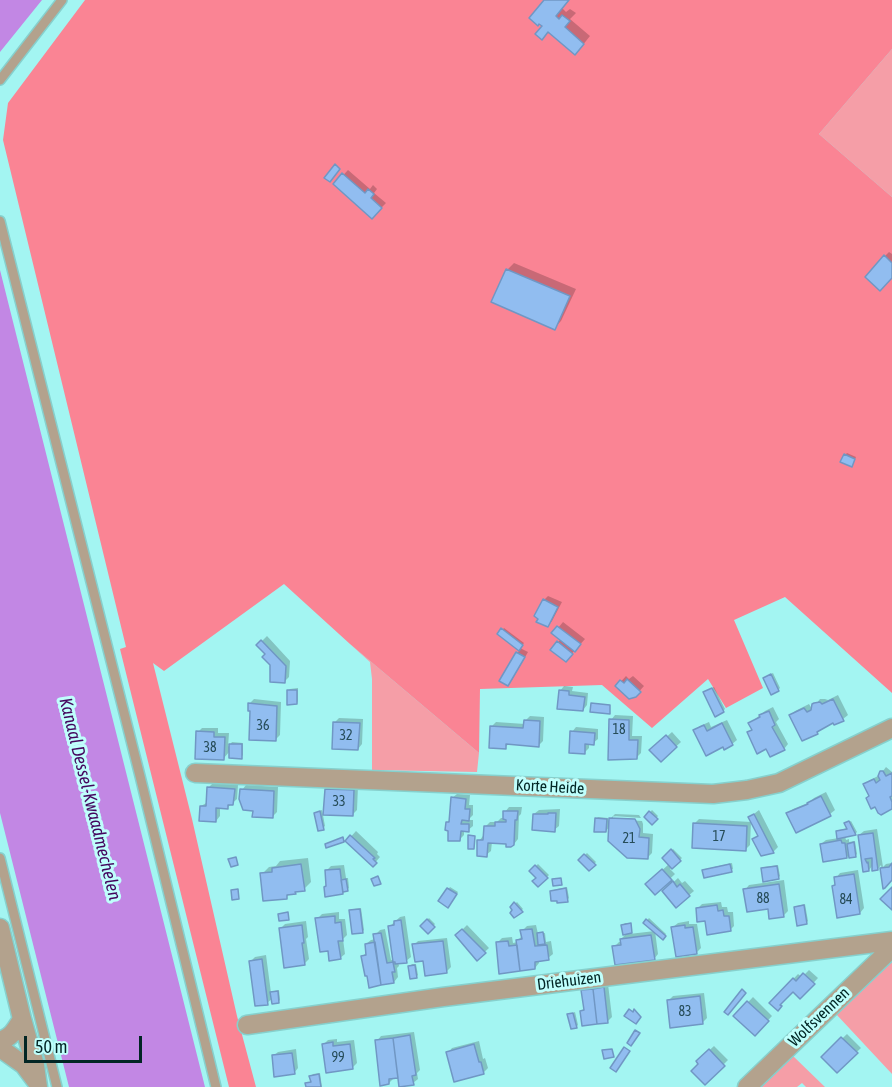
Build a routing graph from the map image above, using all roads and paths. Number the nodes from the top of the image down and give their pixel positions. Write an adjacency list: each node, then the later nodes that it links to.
1 (62, 0): 2 (lane)
2 (0, 80)
3 (0, 221): 16 (lane)
4 (892, 728): 5 (street, Korte Heide)
5 (195, 773)
6 (0, 858): 15 (lane)
7 (0, 928): 10 (street)
8 (892, 941): 11 (street, Driehuizen)
9 (892, 948): 17 (street, Wolfsvennen)
10 (22, 1019): 12 (street); 14 (street)
11 (247, 1025)
12 (0, 1041)
13 (0, 1048): 14 (street)
14 (37, 1085)
15 (57, 1087)
16 (216, 1087)
17 (747, 1087)

